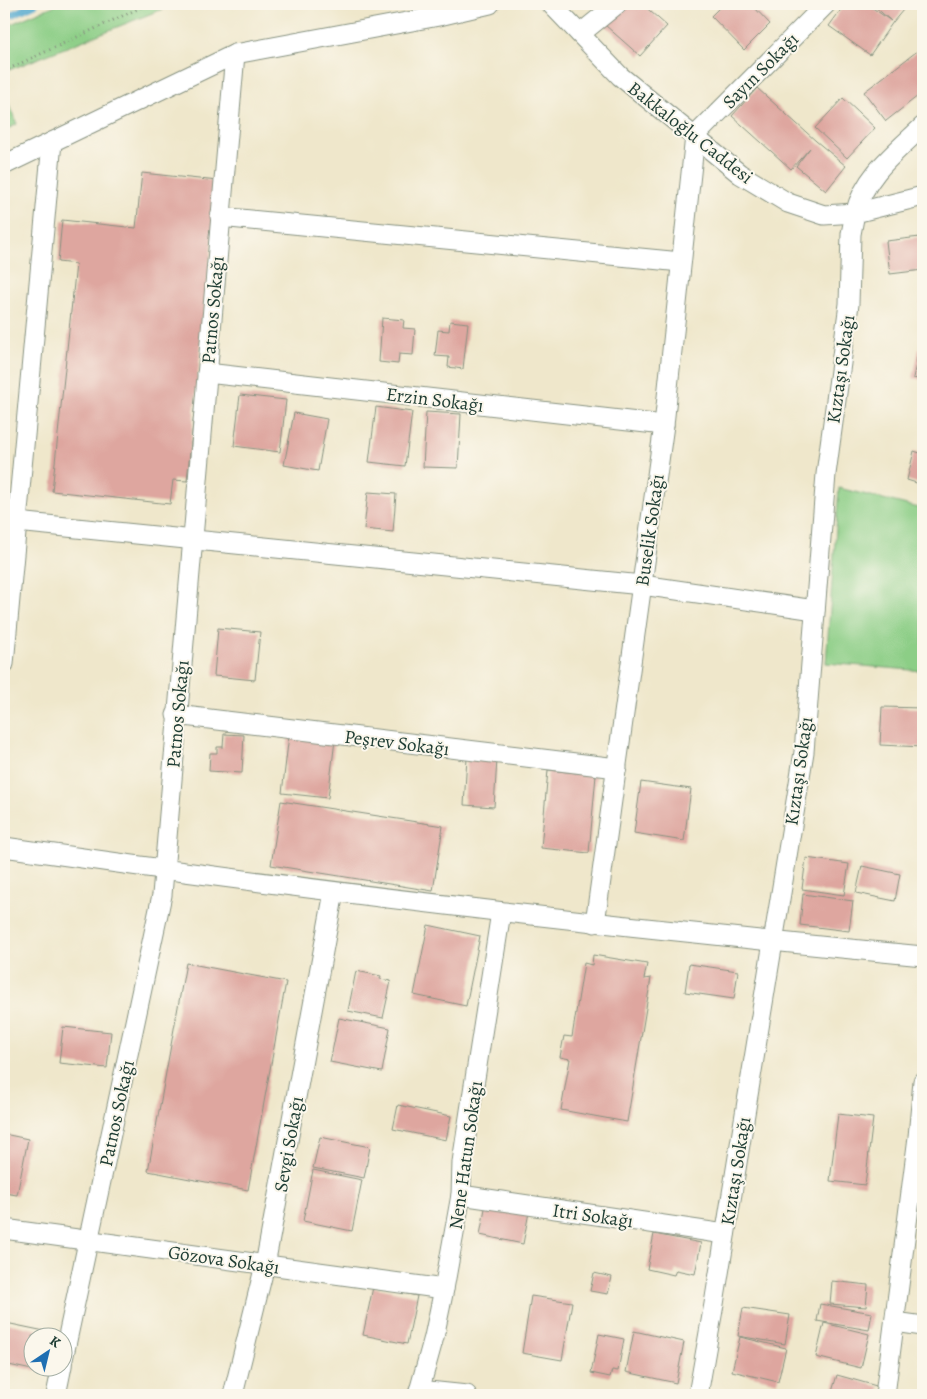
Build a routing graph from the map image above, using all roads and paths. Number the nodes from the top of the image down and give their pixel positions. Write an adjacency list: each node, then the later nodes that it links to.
1 (148, 4): 8 (path)
2 (490, 4): 7 (street)
3 (552, 4): 6 (street, Bakkaloğlu Caddesi)
4 (617, 4): 6 (street)
5 (826, 4): 10 (street, Sayın Sokağı)
6 (580, 34): 10 (street, Bakkaloğlu Caddesi)
7 (235, 54): 11 (street); 15 (street, Patnos Sokağı)
8 (4, 71)
9 (923, 126): 14 (street, Kıztaşı Sokağı)
10 (695, 136): 14 (street, Bakkaloğlu Caddesi); 16 (street, Buselik Sokağı)
11 (52, 142): 12 (street); 19 (street)
12 (4, 165)
13 (923, 196): 14 (street)
14 (856, 213): 22 (street, Kıztaşı Sokağı)
15 (220, 218): 16 (street); 17 (street, Patnos Sokağı)
16 (681, 262): 18 (street, Buselik Sokağı)
17 (207, 373): 18 (street, Erzin Sokağı); 20 (street, Patnos Sokağı)
18 (664, 425): 21 (street, Buselik Sokağı)
19 (10, 522): 20 (street); 23 (street)
20 (192, 540): 21 (street); 24 (street, Patnos Sokağı)
21 (642, 586): 22 (street); 25 (street, Buselik Sokağı)
22 (815, 610): 31 (street, Kıztaşı Sokağı)
23 (4, 664)
24 (176, 715): 25 (street, Peşrev Sokağı); 27 (street, Patnos Sokağı)
25 (617, 768): 30 (street, Buselik Sokağı)
26 (4, 847): 27 (street)
27 (163, 870): 28 (street); 38 (street, Patnos Sokağı)
28 (334, 892): 29 (street); 39 (street, Sevgi Sokağı)
29 (501, 912): 30 (street); 35 (street, Nene Hatun Sokağı)
30 (595, 923): 31 (street)
31 (772, 942): 32 (street); 37 (street, Kıztaşı Sokağı)
32 (923, 956)
33 (923, 1082): 34 (street)
34 (921, 1137): 41 (street)
35 (461, 1195): 37 (street, Itri Sokağı); 40 (street, Nene Hatun Sokağı)
36 (4, 1229): 38 (street, Gözova Sokağı)
37 (725, 1234): 49 (street, Kıztaşı Sokağı)
38 (89, 1241): 39 (street, Gözova Sokağı); 42 (street, Patnos Sokağı)
39 (265, 1265): 40 (street, Gözova Sokağı); 47 (street, Sevgi Sokağı)
40 (444, 1290): 45 (street, Nene Hatun Sokağı)
41 (895, 1322): 43 (street); 50 (street)
42 (70, 1326)
43 (923, 1326)
44 (60, 1376): 46 (street, Patnos Sokağı)
45 (418, 1392): 48 (street)
46 (56, 1395)
47 (233, 1395)
48 (466, 1395)
49 (698, 1395)
50 (885, 1395)

